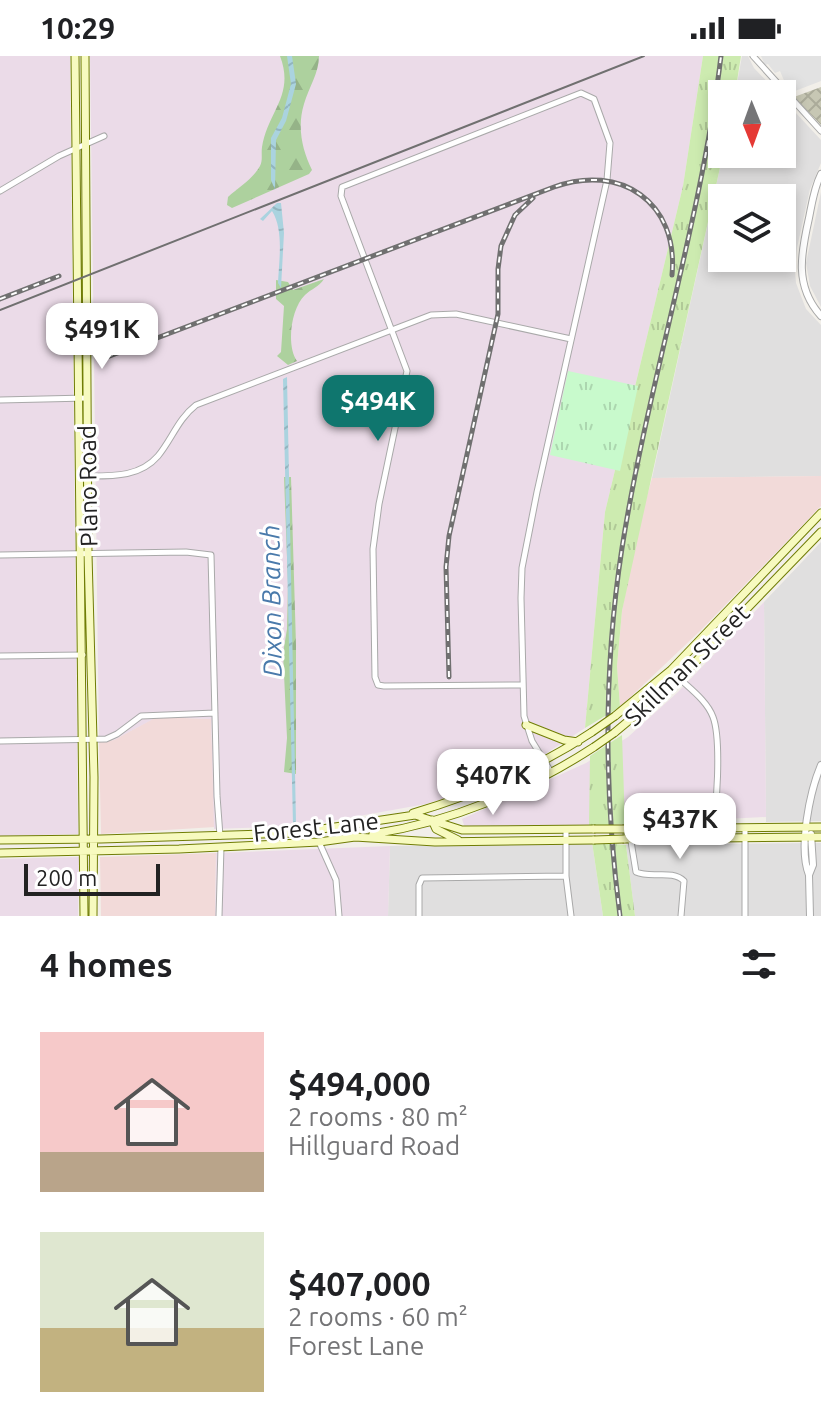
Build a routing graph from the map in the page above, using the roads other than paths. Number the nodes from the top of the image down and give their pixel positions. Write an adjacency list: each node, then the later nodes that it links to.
1 (75, 56): 7 (main road, Plano Road)
2 (85, 56): 6 (main road, Plano Road)
3 (753, 56): 4 (street)
4 (821, 131)
5 (104, 136): 6 (street)
6 (85, 144): 7 (street); 14 (main road, Plano Road)
7 (76, 148): 9 (street); 13 (main road, Plano Road)
8 (821, 174): 10 (street)
9 (0, 191)
10 (821, 316)
11 (393, 330): 12 (street); 12 (street); 17 (street); 28 (street)
12 (571, 339): 28 (street)
13 (77, 398): 14 (street); 15 (street); 16 (main road, Plano Road)
14 (87, 398): 17 (main road, Plano Road)
15 (0, 400)
16 (78, 476): 17 (street); 20 (main road, Plano Road)
17 (88, 476): 20 (main road, Plano Road)
18 (821, 513): 22 (main road, Skillman Street)
19 (821, 532): 23 (main road, Skillman Street)
20 (84, 554): 21 (street); 24 (main road, Plano Road); 30 (street)
21 (0, 555)
22 (755, 584): 23 (main road); 26 (main road, Skillman Street)
23 (763, 592): 27 (main road, Skillman Street)
24 (85, 655): 25 (street); 33 (main road, Plano Road); 34 (main road, Plano Road)
25 (0, 656)
26 (671, 670): 27 (street); 29 (main road, Skillman Street)
27 (679, 679): 31 (main road, Skillman Street); 46 (street)
28 (522, 685): 32 (street)
29 (629, 706): 31 (main road); 36 (main road, Skillman Street, bridge)
30 (215, 713): 34 (street); 53 (street)
31 (637, 716): 39 (main road, Skillman Street, bridge)
32 (526, 725): 36 (main road); 37 (street)
33 (83, 740): 34 (street); 35 (street); 58 (main road, Plano Road)
34 (93, 740): 59 (main road, Plano Road)
35 (0, 741)
36 (578, 742): 37 (main road, Skillman Street)
37 (544, 763): 39 (street); 40 (main road, Skillman Street)
38 (821, 765): 44 (street)
39 (551, 772): 41 (main road, Skillman Street)
40 (442, 805): 42 (main road, Skillman Street); 43 (main road)
41 (460, 812): 43 (main road, Skillman Street); 49 (main road)
42 (407, 815): 43 (main road, Forest Lane); 52 (main road, Forest Lane)
43 (432, 820): 49 (main road, Forest Lane); 54 (main road, Skillman Street); 64 (main road)
44 (808, 827): 45 (main road, Forest Lane); 47 (main road, Forest Lane); 56 (street)
45 (821, 827)
46 (714, 828): 47 (main road, Forest Lane); 48 (main road, Forest Lane); 57 (street)
47 (745, 828): 55 (street)
48 (626, 829): 51 (main road, Forest Lane, bridge); 60 (street)
49 (462, 830): 50 (main road, Forest Lane)
50 (510, 830): 51 (main road, Forest Lane); 62 (main road)
51 (566, 830): 63 (street)
52 (317, 831): 53 (main road, Forest Lane); 65 (main road)
53 (220, 836): 59 (main road, Forest Lane); 66 (main road)
54 (355, 837): 64 (main road, Forest Lane); 65 (main road, Forest Lane)
55 (745, 837): 56 (main road, Forest Lane); 57 (main road, Forest Lane); 78 (street)
56 (813, 837): 79 (street)
57 (713, 838): 60 (main road, Forest Lane)
58 (85, 839): 59 (main road, Forest Lane); 61 (main road, Forest Lane); 67 (main road, Plano Road)
59 (94, 839): 68 (main road, Plano Road)
60 (628, 839): 63 (main road, Forest Lane, bridge); 77 (street)
61 (0, 840)
62 (484, 840): 63 (main road, Forest Lane); 64 (main road, Forest Lane)
63 (565, 840): 70 (street)
64 (460, 841)
65 (319, 842): 66 (main road, Forest Lane); 74 (street)
66 (221, 847): 68 (main road, Forest Lane); 73 (street)
67 (84, 851): 68 (main road, Forest Lane); 69 (main road, Forest Lane); 71 (main road, Plano Road)
68 (94, 852): 72 (main road, Plano Road)
69 (0, 853)
70 (566, 876): 75 (street); 76 (street)
71 (84, 916)
72 (93, 916)
73 (219, 916)
74 (339, 916)
75 (419, 916)
76 (571, 916)
77 (681, 916)
78 (745, 916)
79 (810, 916)

